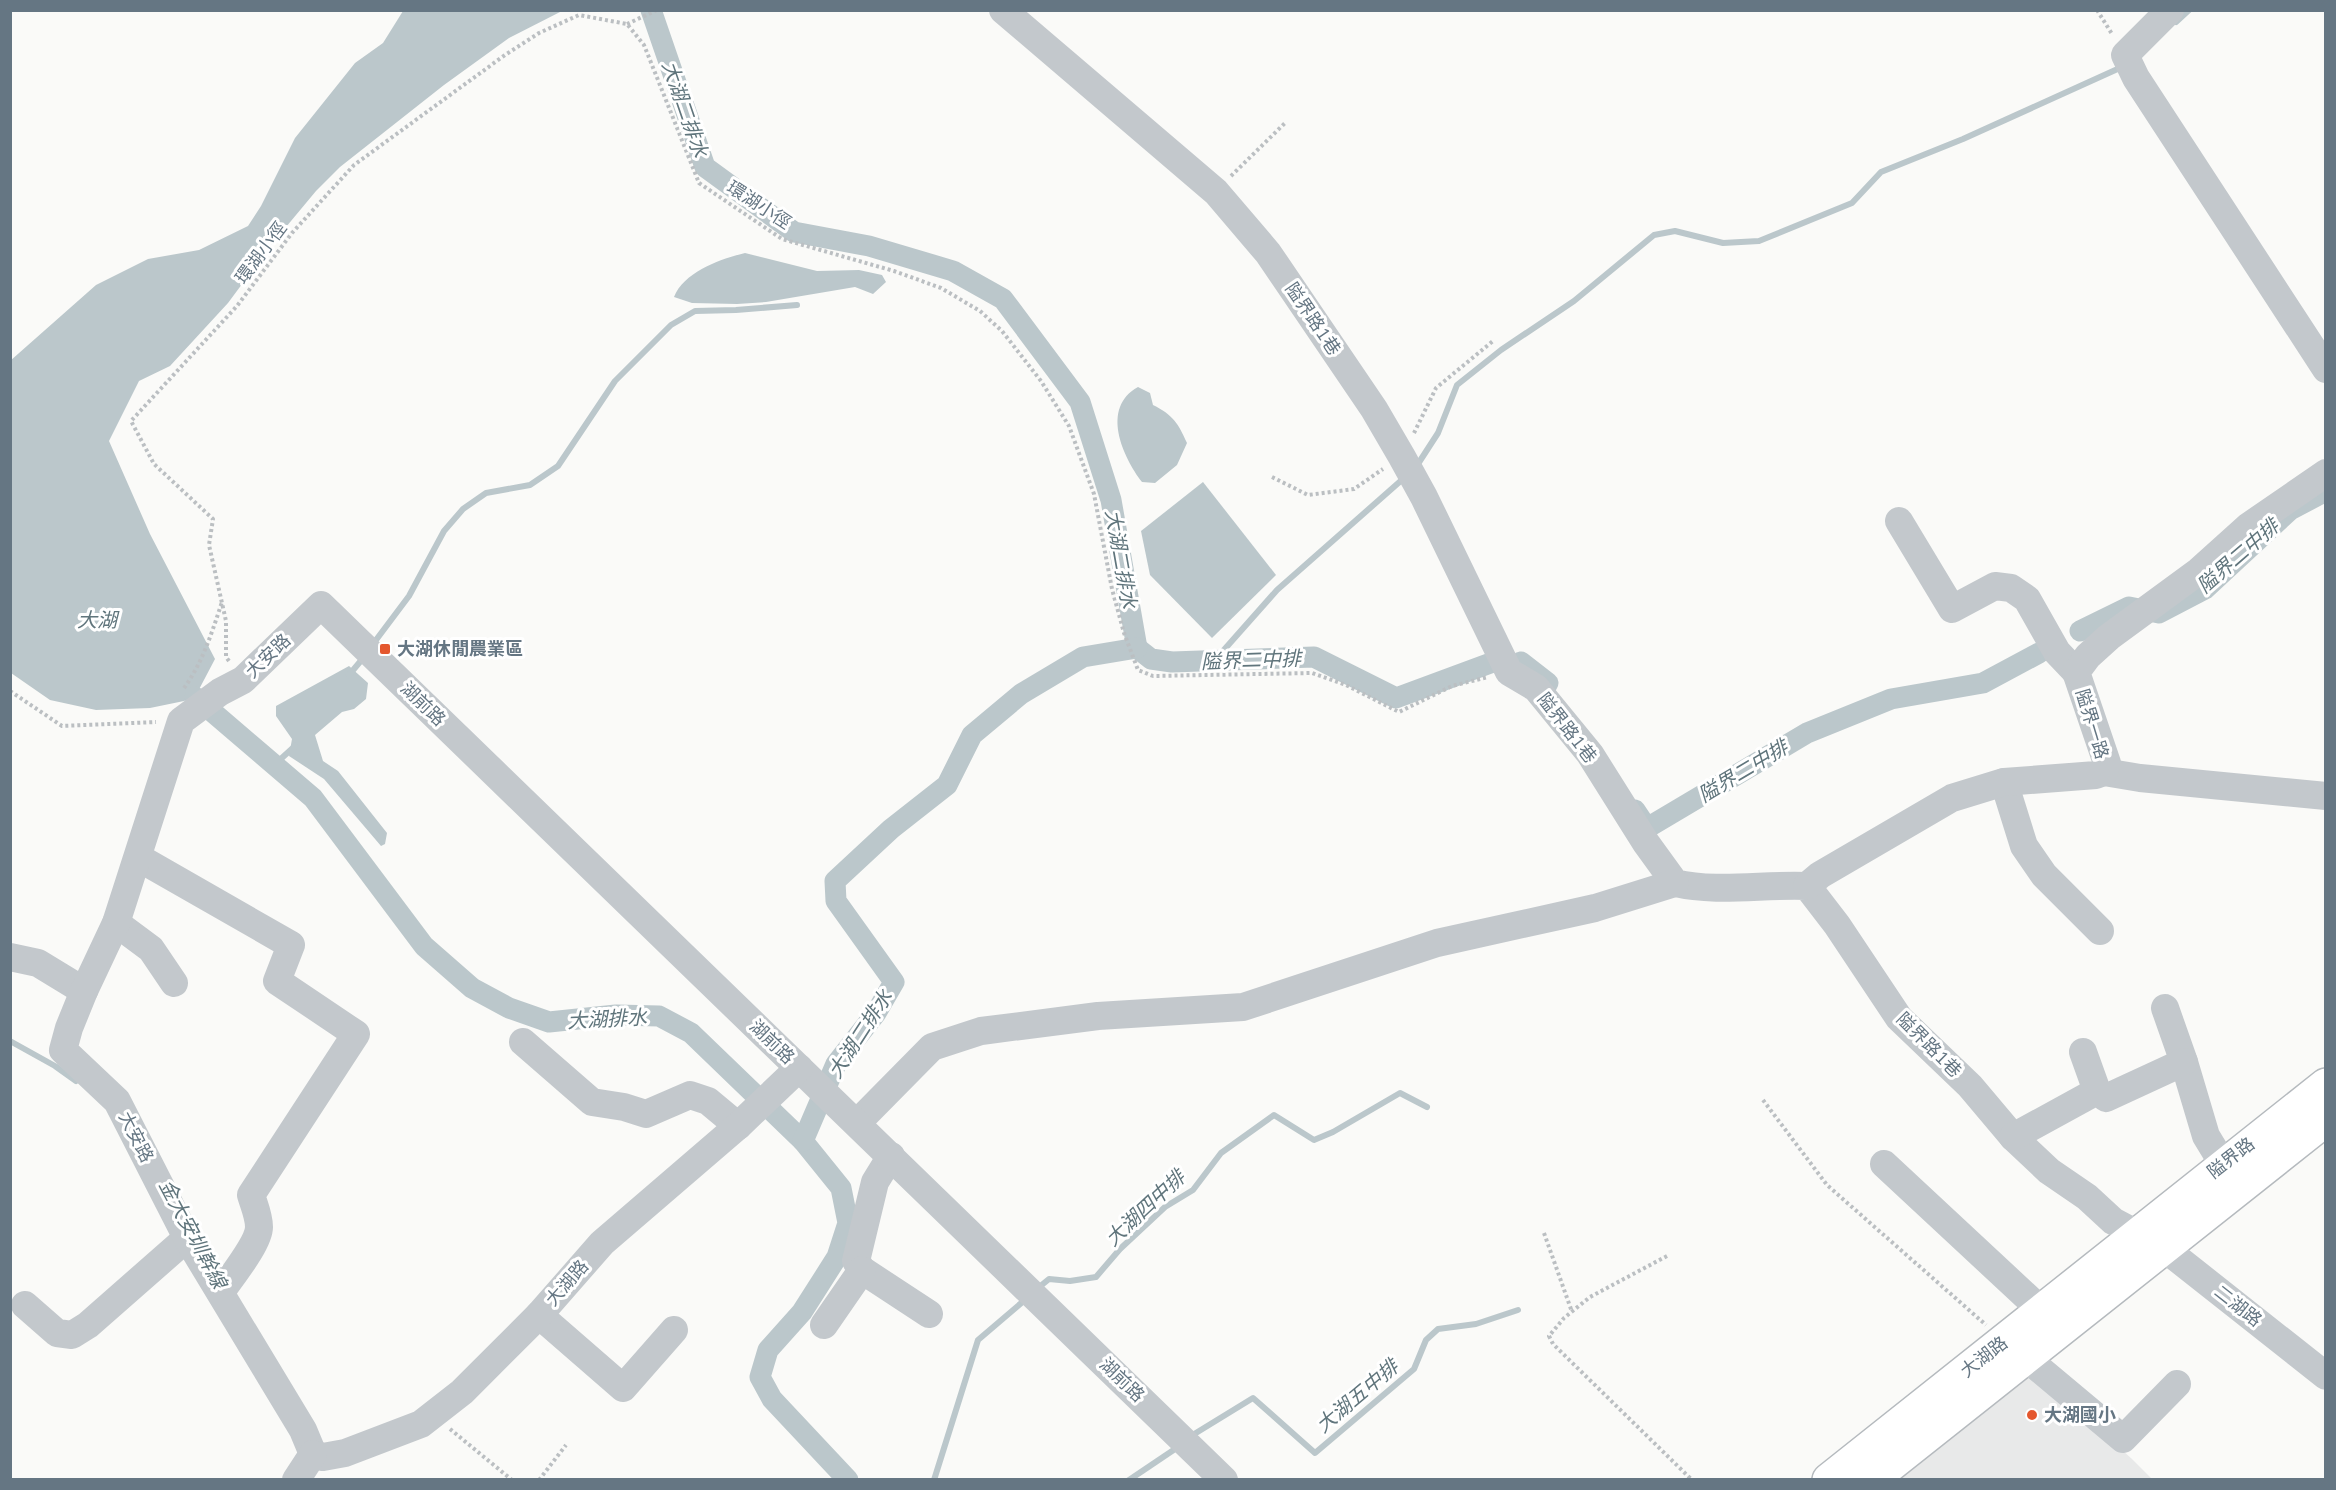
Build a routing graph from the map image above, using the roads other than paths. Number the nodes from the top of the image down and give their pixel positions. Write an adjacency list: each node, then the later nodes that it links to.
1 (1003, 10): 12 (street, 隘界路1巷)
2 (2170, 10): 3 (street)
3 (2325, 369)
4 (2325, 473): 7 (street, 隘界一路)
5 (1899, 521): 7 (street)
6 (321, 605): 11 (street, 大安路); 23 (street, 湖前路)
7 (2076, 672): 8 (street, 隘界一路)
8 (2104, 772): 9 (street, 隘界一路); 10 (street)
9 (2004, 782): 13 (street, 隘界一路); 15 (street)
10 (2325, 796)
11 (139, 858): 14 (street, 大安路); 36 (street)
12 (1675, 883): 13 (street); 27 (street)
13 (1807, 886): 29 (street, 隘界路1巷)
14 (117, 923): 17 (street); 18 (street, 大安路)
15 (2100, 931)
16 (10, 957): 18 (street)
17 (174, 983)
18 (84, 991): 33 (street, 大安路)
19 (2165, 1008): 22 (street)
20 (523, 1041): 28 (street)
21 (2083, 1052): 25 (street)
22 (2184, 1062): 25 (street); 32 (street)
23 (799, 1068): 27 (street, 湖前路); 28 (street, 大湖路)
24 (2325, 1085): 32 (main road, 隘界路)
25 (2097, 1091): 29 (street)
26 (2325, 1119): 34 (main road, 隘界路)
27 (857, 1123): 30 (street, 湖前路)
28 (738, 1126): 40 (street, 大湖路)
29 (2013, 1137): 34 (street, 隘界路1巷)
30 (891, 1156): 35 (street); 48 (street, 湖前路)
31 (1884, 1164): 38 (street)
32 (2223, 1164): 34 (main road, 隘界路)
33 (188, 1238): 36 (street, 大安路); 37 (street)
34 (2150, 1241): 38 (main road, 大湖路); 43 (main road, 大湖路); 44 (street, 二湖路)
35 (862, 1270): 39 (street); 41 (street)
36 (221, 1292): 46 (street, 大安路)
37 (25, 1305)
38 (2042, 1311): 43 (main road, 大湖路)
39 (928, 1314)
40 (538, 1315): 42 (street); 46 (street, 大湖路)
41 (824, 1325)
42 (674, 1330)
43 (2015, 1349): 45 (street); 49 (main road, 大湖路); 50 (main road, 大湖路)
44 (2325, 1376)
45 (2177, 1384)
46 (313, 1454): 47 (street)
47 (296, 1479)
48 (1224, 1479)
49 (1829, 1479)
50 (1871, 1479)

